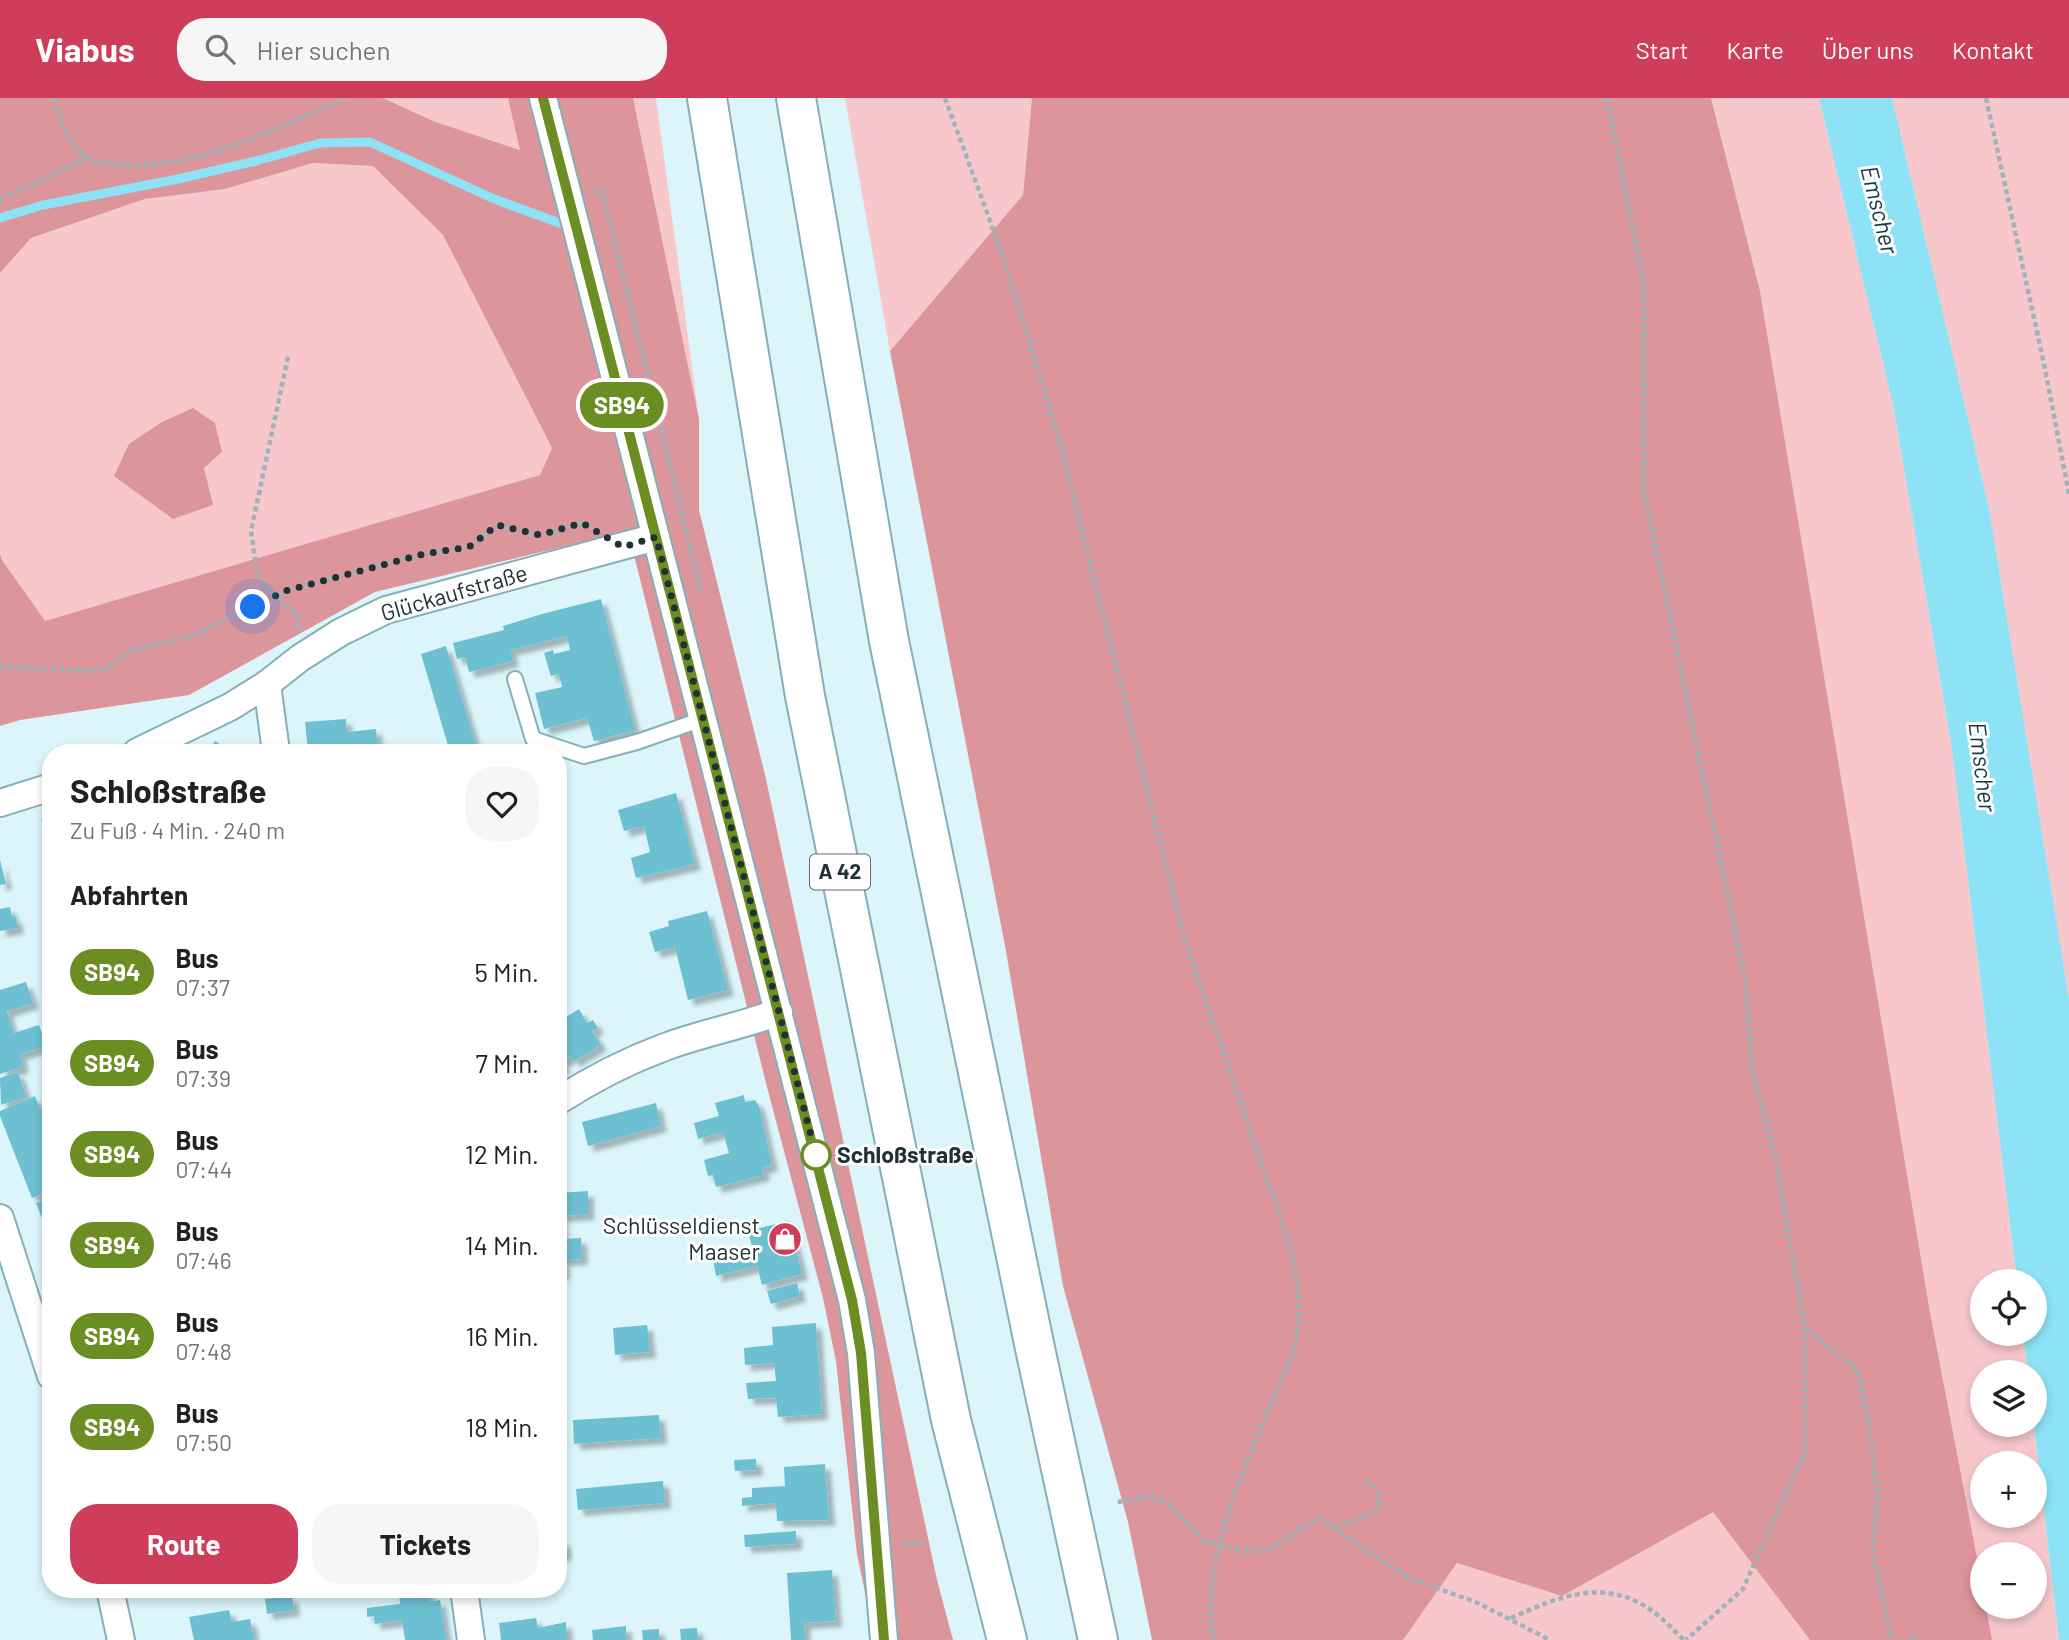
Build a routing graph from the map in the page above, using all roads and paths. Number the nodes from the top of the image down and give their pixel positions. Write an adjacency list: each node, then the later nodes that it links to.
1 (54, 98): 9 (path)
2 (347, 98): 9 (path)
3 (543, 98): 13 (street)
4 (707, 98): 45 (highway, A 42)
5 (796, 98): 46 (highway)
6 (945, 98): 37 (path)
7 (1606, 98): 30 (path)
8 (1986, 98): 12 (path)
9 (87, 158): 10 (path)
10 (0, 199)
11 (288, 357): 15 (path)
12 (2069, 494)
13 (656, 537): 14 (street, Glückaufstraße); 20 (street)
14 (623, 547): 15 (path); 16 (street, Glückaufstraße)
15 (274, 596): 16 (path); 17 (path)
16 (300, 658): 19 (street, Glückaufstraße)
17 (0, 667)
18 (515, 679): 23 (lane)
19 (267, 684): 21 (street, Glückaufstraße); 22 (street)
20 (703, 719): 24 (lane); 27 (street)
21 (154, 744)
22 (275, 744)
23 (548, 744)
24 (567, 750)
25 (42, 791): 26 (street)
26 (0, 803)
27 (779, 1012): 28 (street); 44 (street)
28 (567, 1095)
29 (0, 1218): 31 (street)
30 (1805, 1328): 49 (path); 50 (path)
31 (42, 1347)
32 (1364, 1481): 34 (path)
33 (1118, 1502): 37 (path)
34 (1335, 1528): 37 (path); 40 (path)
35 (922, 1542): 36 (path)
36 (899, 1545)
37 (1218, 1545): 47 (path)
38 (112, 1598): 42 (street)
39 (465, 1598): 43 (street)
40 (1510, 1619): 48 (path); 49 (path)
41 (1914, 1633): 51 (path)
42 (121, 1640)
43 (471, 1640)
44 (884, 1640)
45 (1007, 1640)
46 (1098, 1640)
47 (1214, 1640)
48 (1549, 1640)
49 (1685, 1640)
50 (1889, 1640)
51 (1912, 1640)

